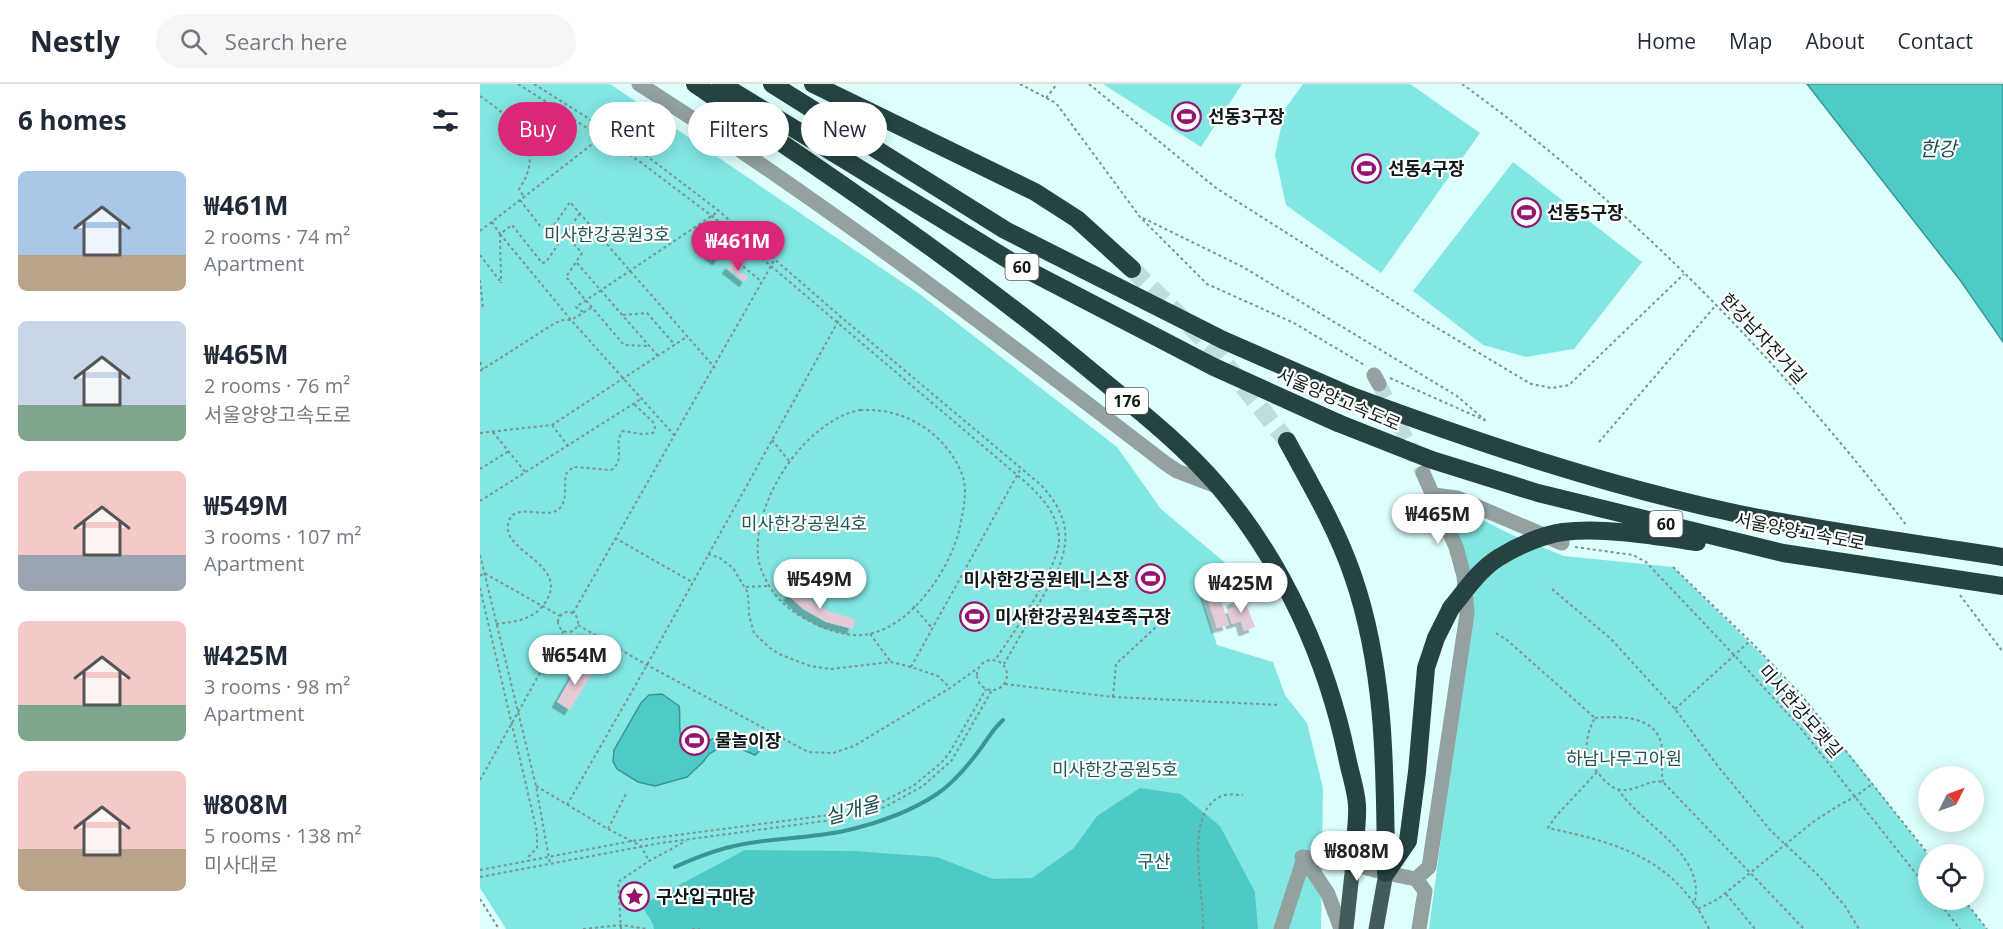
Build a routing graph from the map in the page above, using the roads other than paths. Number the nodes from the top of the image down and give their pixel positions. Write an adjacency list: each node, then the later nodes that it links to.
1 (639, 84): 9 (street)
2 (695, 84): 9 (highway, 176)
3 (721, 84): 12 (highway, 서울양양고속도로 / 60, bridge)
4 (772, 84): 13 (highway, 서울양양고속도로 / 60, bridge)
5 (813, 84): 6 (highway)
6 (1132, 269)
7 (1287, 441): 17 (highway)
8 (1423, 473): 10 (street)
9 (1219, 487): 16 (highway, 176)
10 (1434, 495): 11 (street); 18 (street)
11 (1562, 543)
12 (1783, 553): 14 (highway, 서울양양고속도로 / 60, bridge); 17 (highway, bridge)
13 (2003, 556)
14 (2003, 586)
15 (1303, 858): 16 (street); 19 (street); 20 (street)
16 (1353, 864): 17 (street); 21 (main road, 176)
17 (1386, 873): 18 (street); 22 (main road)
18 (1416, 879): 23 (street)
19 (1281, 929)
20 (1341, 929)
21 (1346, 929)
22 (1376, 929)
23 (1419, 929)

